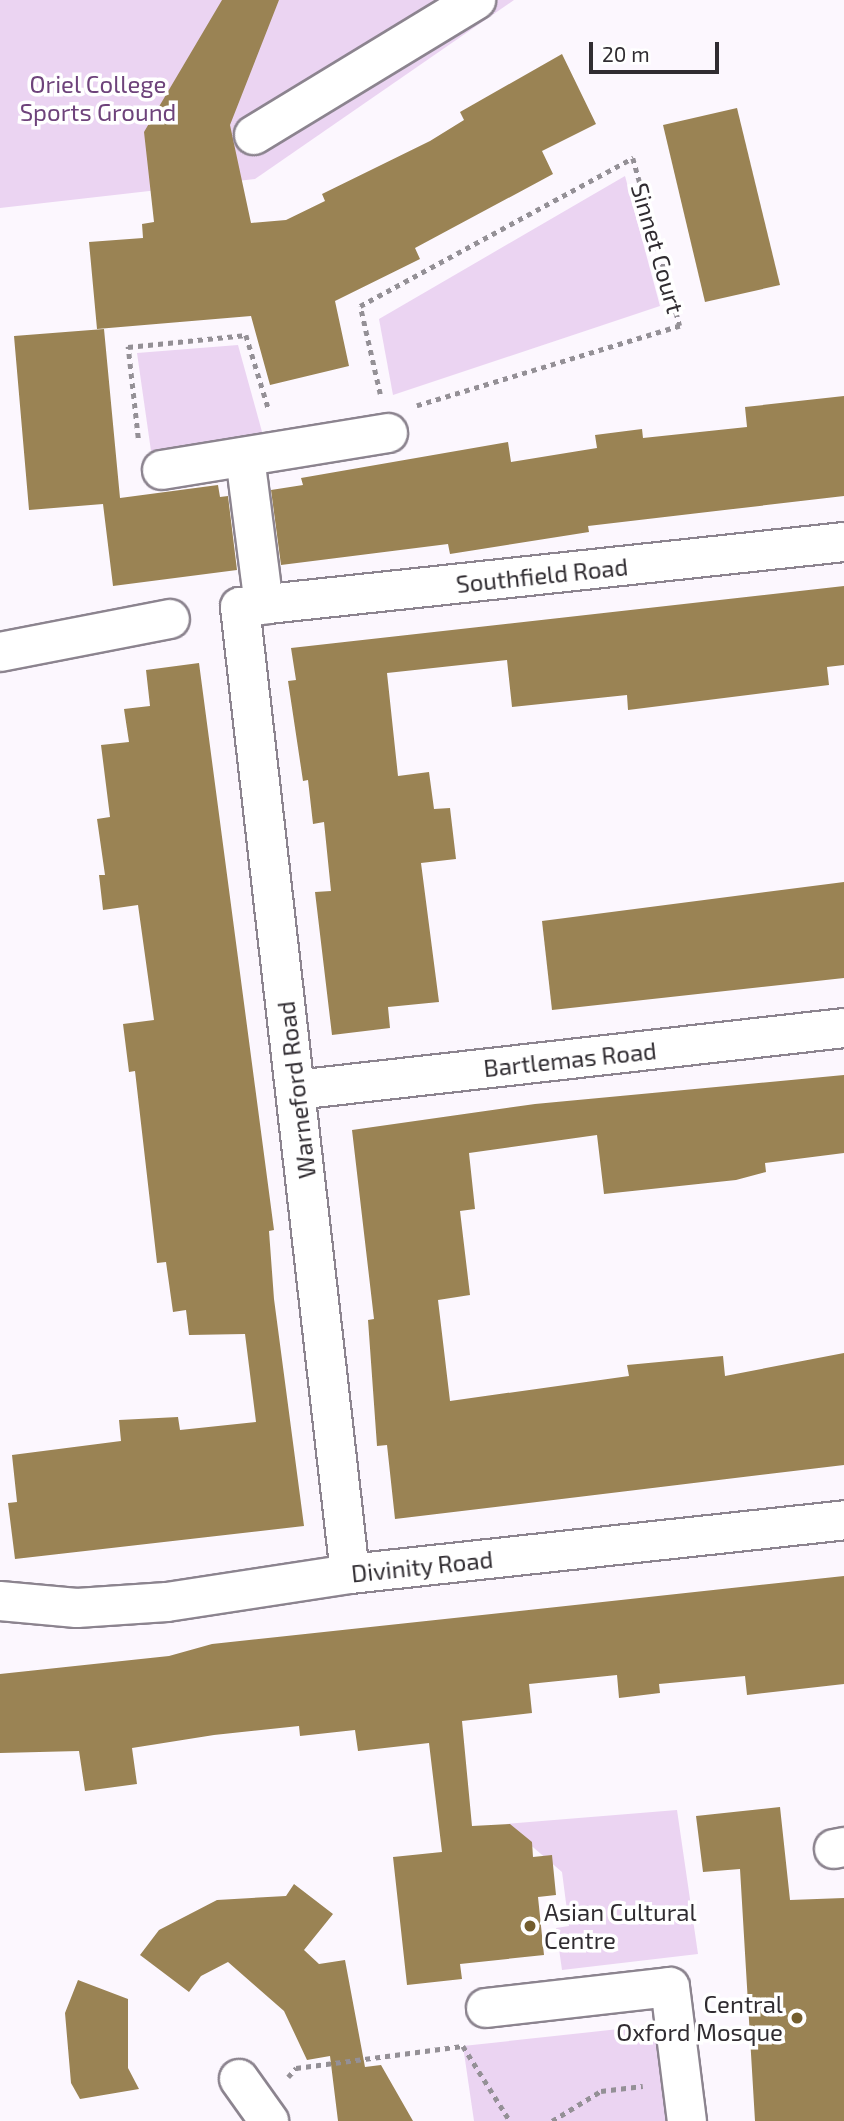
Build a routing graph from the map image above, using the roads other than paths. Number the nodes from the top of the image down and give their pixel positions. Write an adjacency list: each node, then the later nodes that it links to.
1 (476, 0): 2 (street)
2 (254, 135)
3 (386, 424): 4 (street)
4 (245, 457): 5 (street); 7 (street)
5 (162, 470)
6 (844, 542): 7 (street, Southfield Road)
7 (252, 606): 11 (street, Warneford Road)
8 (170, 619): 9 (street)
9 (0, 652)
10 (844, 1028): 11 (street, Bartlemas Road)
11 (296, 1090): 13 (street, Warneford Road)
12 (844, 1520): 13 (street, Divinity Road)
13 (350, 1574): 14 (street, Divinity Road)
14 (0, 1601)
15 (486, 2008): 16 (street)
16 (687, 2121)

